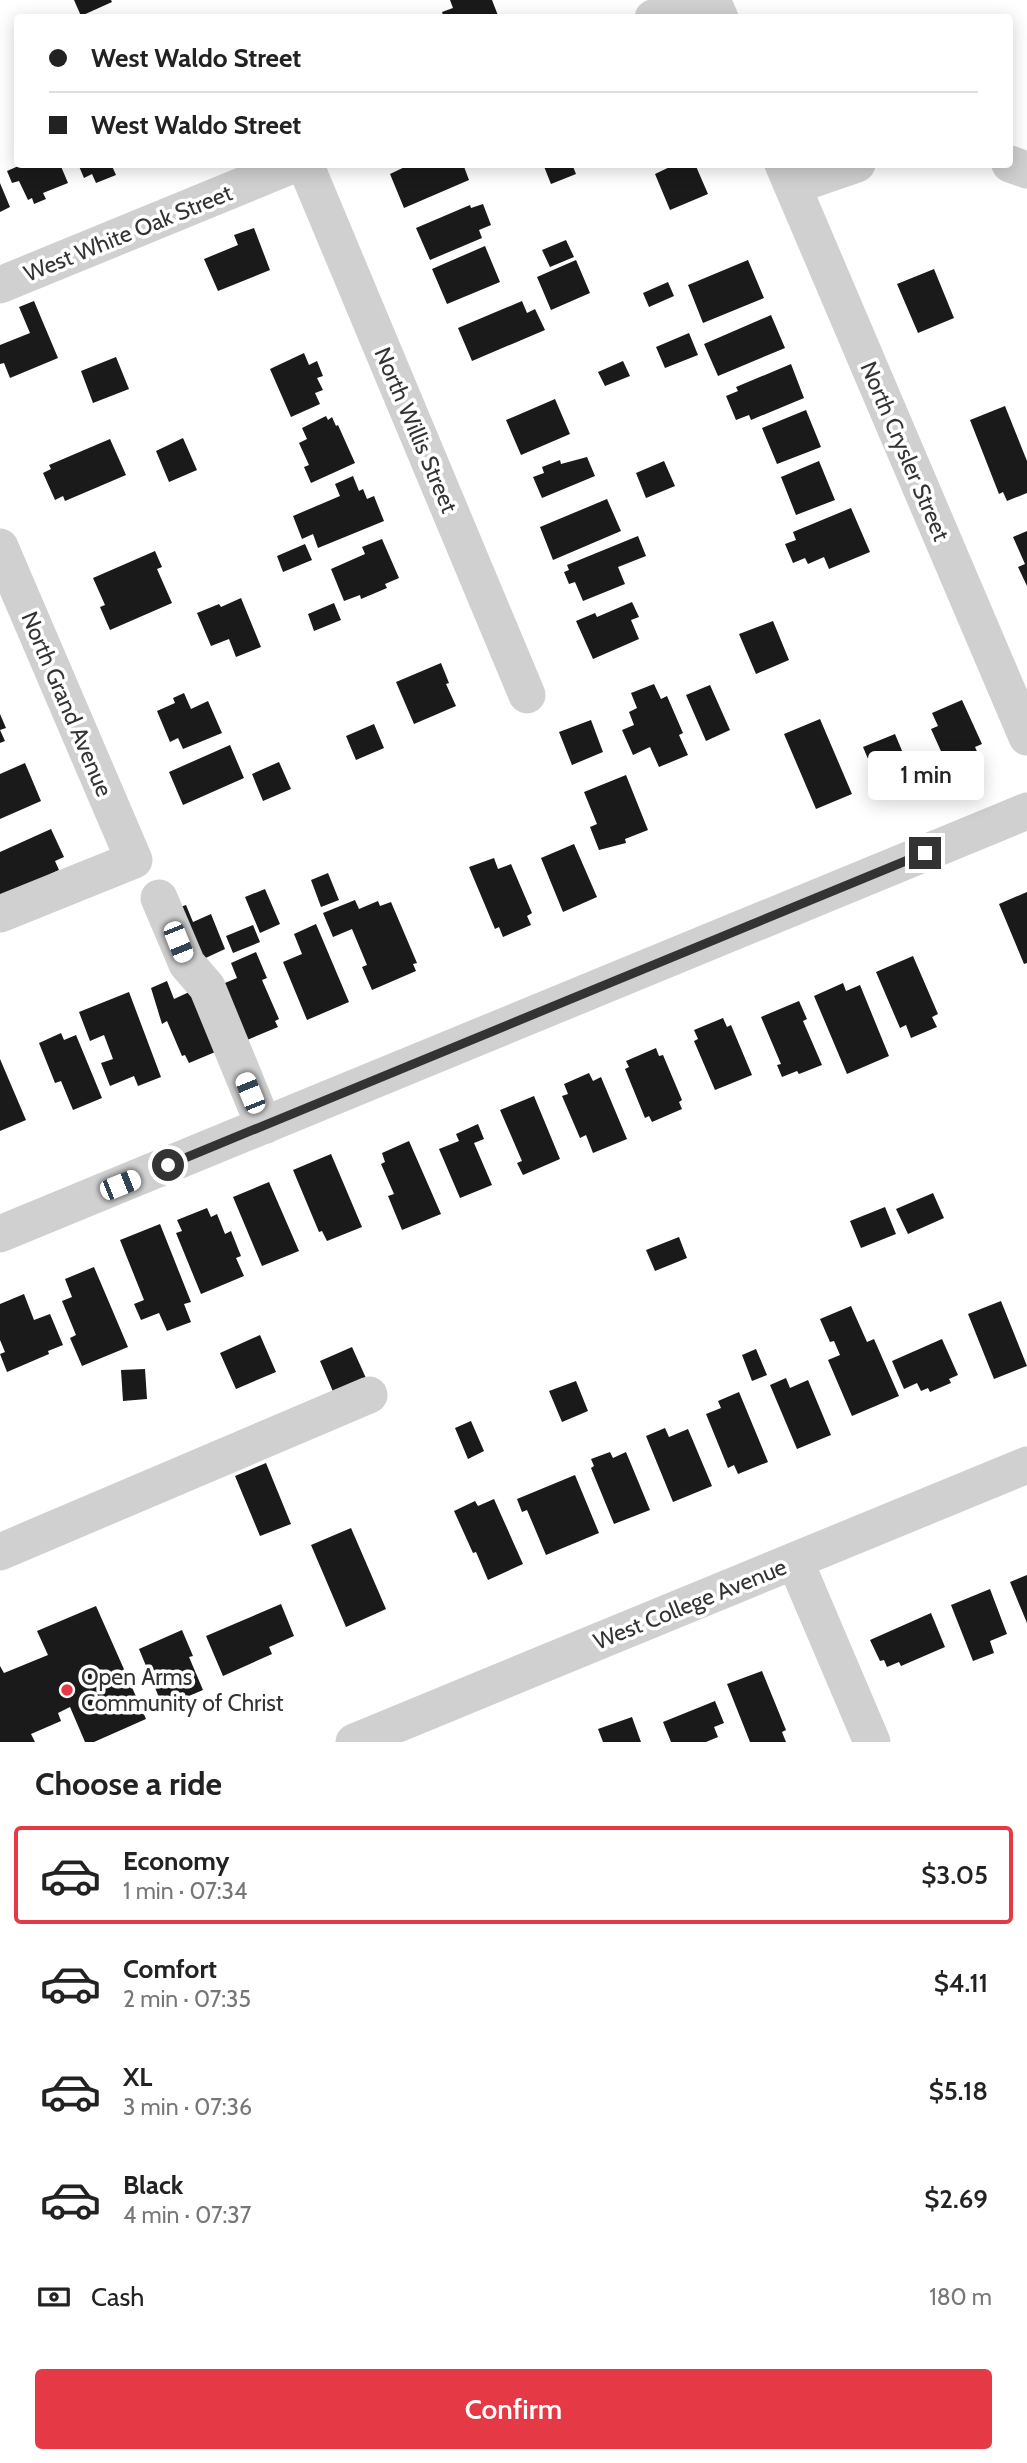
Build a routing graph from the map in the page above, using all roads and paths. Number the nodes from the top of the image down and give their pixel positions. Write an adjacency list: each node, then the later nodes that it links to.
1 (695, 0): 2 (street)
2 (662, 14)
3 (285, 168): 7 (street, West White Oak Street)
4 (307, 168): 9 (street, North Willis Street)
5 (832, 168): 6 (street)
6 (788, 175): 10 (street, North Crysler Street)
7 (0, 285)
8 (0, 547): 13 (street, North Grand Avenue)
9 (527, 695)
10 (1027, 737)
11 (1027, 811): 14 (street)
12 (159, 898): 14 (street)
13 (0, 914)
14 (264, 1126): 15 (street)
15 (0, 1234)
16 (369, 1395): 18 (street)
17 (1027, 1465): 19 (street, West College Avenue)
18 (0, 1552)
19 (795, 1561): 20 (street, West College Avenue); 21 (street)
20 (354, 1742)
21 (872, 1742)

